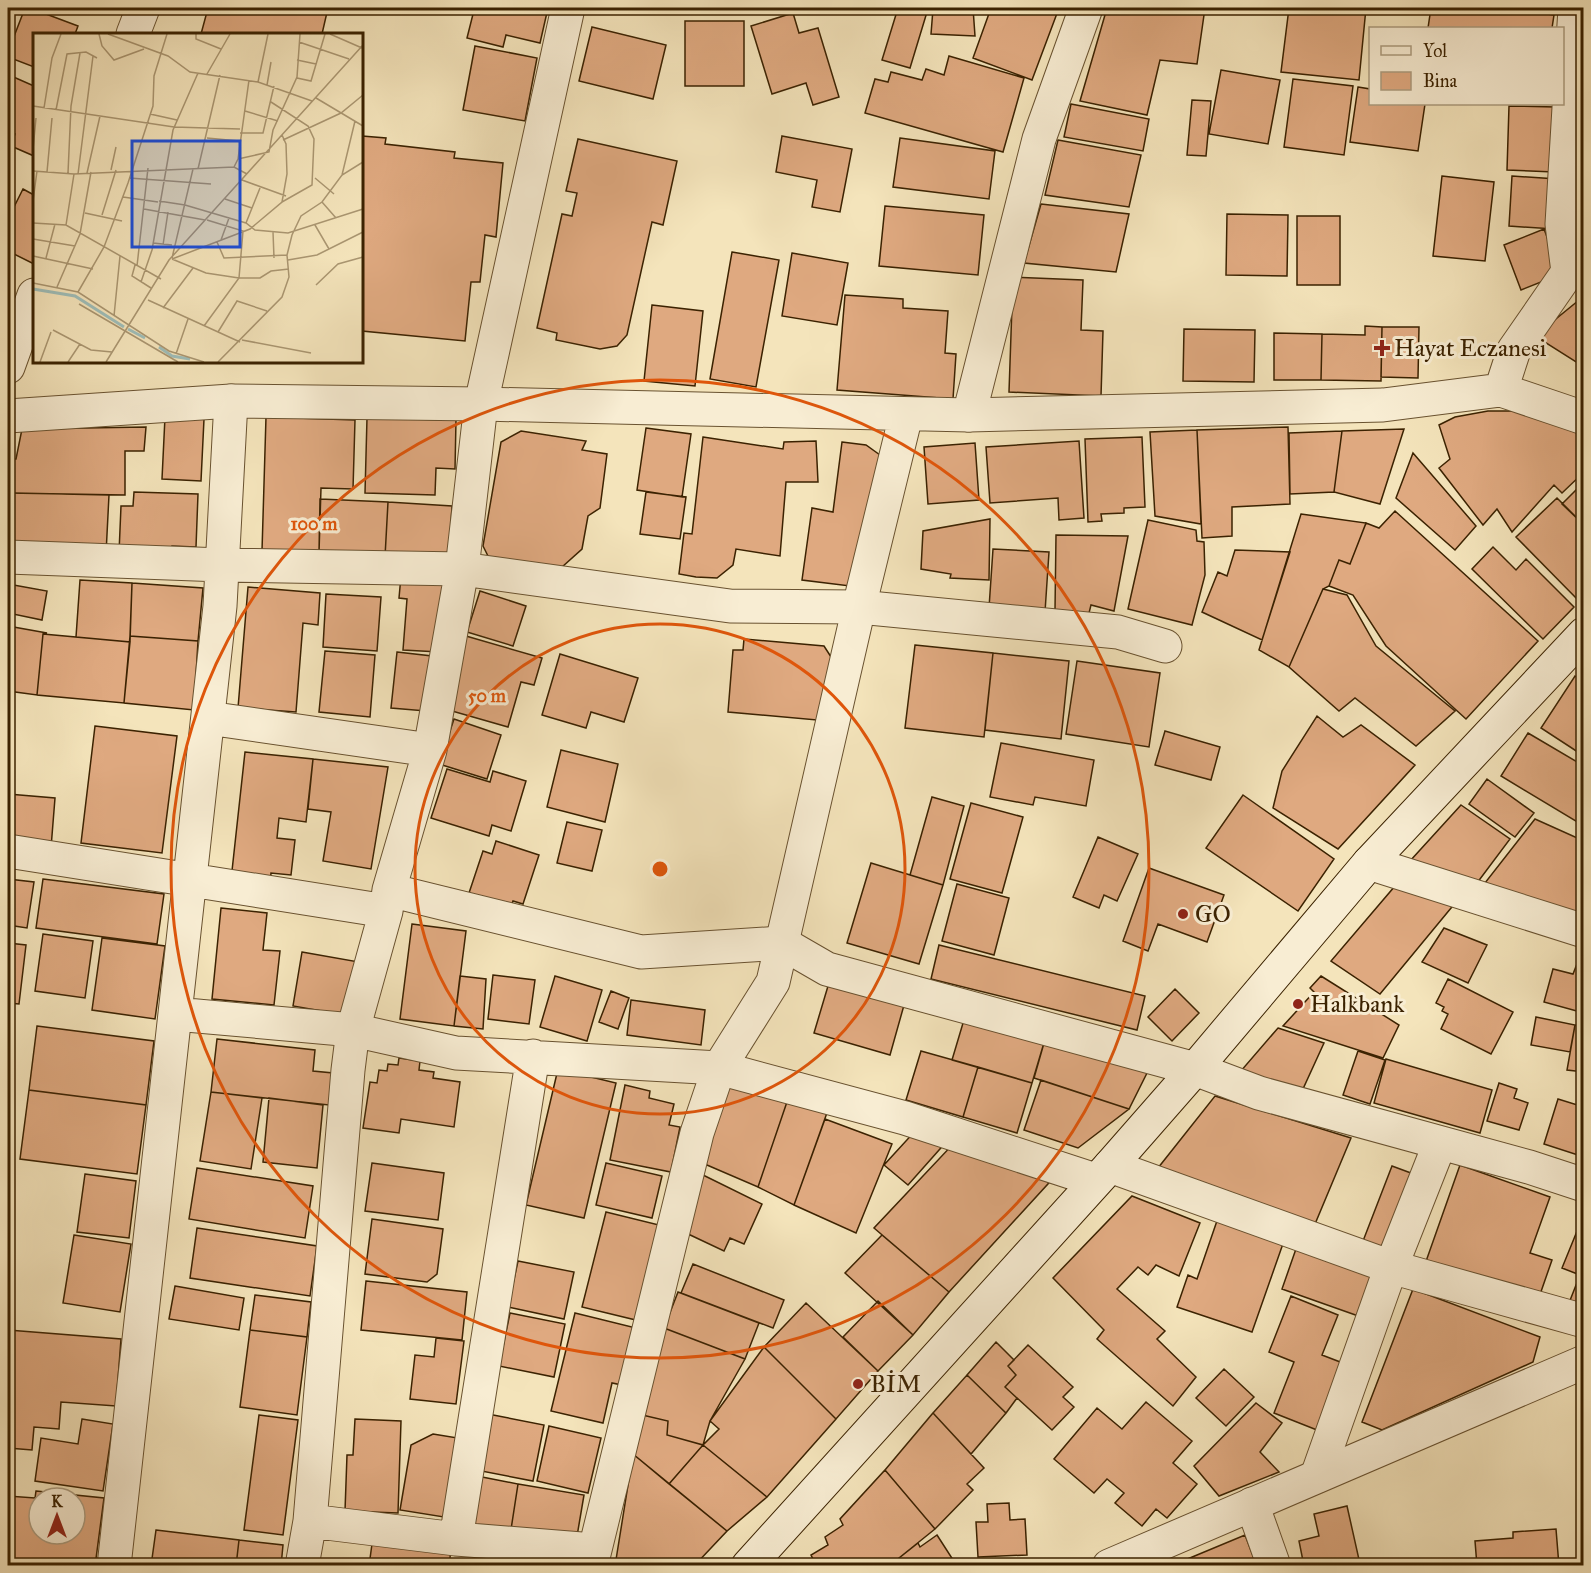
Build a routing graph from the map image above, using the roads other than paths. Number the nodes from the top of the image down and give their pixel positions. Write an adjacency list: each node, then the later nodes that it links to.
1 (143, 8): 5 (street)
2 (568, 8): 11 (street)
3 (1086, 8): 13 (street)
4 (1575, 8): 6 (street)
5 (133, 33)
6 (1576, 268): 9 (street)
7 (33, 298): 8 (street)
8 (8, 367)
9 (1501, 390): 13 (street); 15 (street)
10 (231, 402): 11 (street); 14 (street); 17 (street)
11 (481, 404): 12 (street); 18 (street)
12 (906, 415): 13 (street); 19 (street)
13 (969, 415)
14 (8, 417)
15 (1584, 418)
16 (8, 557): 17 (street)
17 (222, 565): 18 (street); 22 (street)
18 (462, 569): 19 (street); 23 (street)
19 (859, 607): 21 (street); 29 (street)
20 (1584, 634): 25 (street)
21 (1165, 646)
22 (208, 718): 23 (street); 26 (street)
23 (430, 750): 27 (street)
24 (8, 851): 26 (street)
25 (1369, 863): 28 (street); 34 (street)
26 (190, 880): 27 (street); 30 (street)
27 (388, 901): 29 (street); 31 (street)
28 (1584, 931)
29 (782, 943): 33 (street); 34 (street)
30 (175, 1014): 31 (street); 46 (street)
31 (353, 1030): 32 (street); 43 (street)
32 (532, 1056): 33 (street); 44 (street)
33 (719, 1068): 36 (street); 45 (street)
34 (1195, 1069): 35 (street); 36 (street)
35 (1440, 1143): 37 (street); 38 (street)
36 (1102, 1173): 38 (street); 48 (street)
37 (1584, 1185)
38 (1391, 1267): 39 (street); 41 (street)
39 (1584, 1321)
40 (1584, 1362): 41 (street)
41 (1317, 1476): 42 (street)
42 (1251, 1504): 49 (street); 50 (street)
43 (310, 1521): 44 (street); 47 (street)
44 (456, 1539): 45 (street)
45 (592, 1558)
46 (114, 1566)
47 (302, 1566)
48 (748, 1566)
49 (1109, 1566)
50 (1274, 1566)

